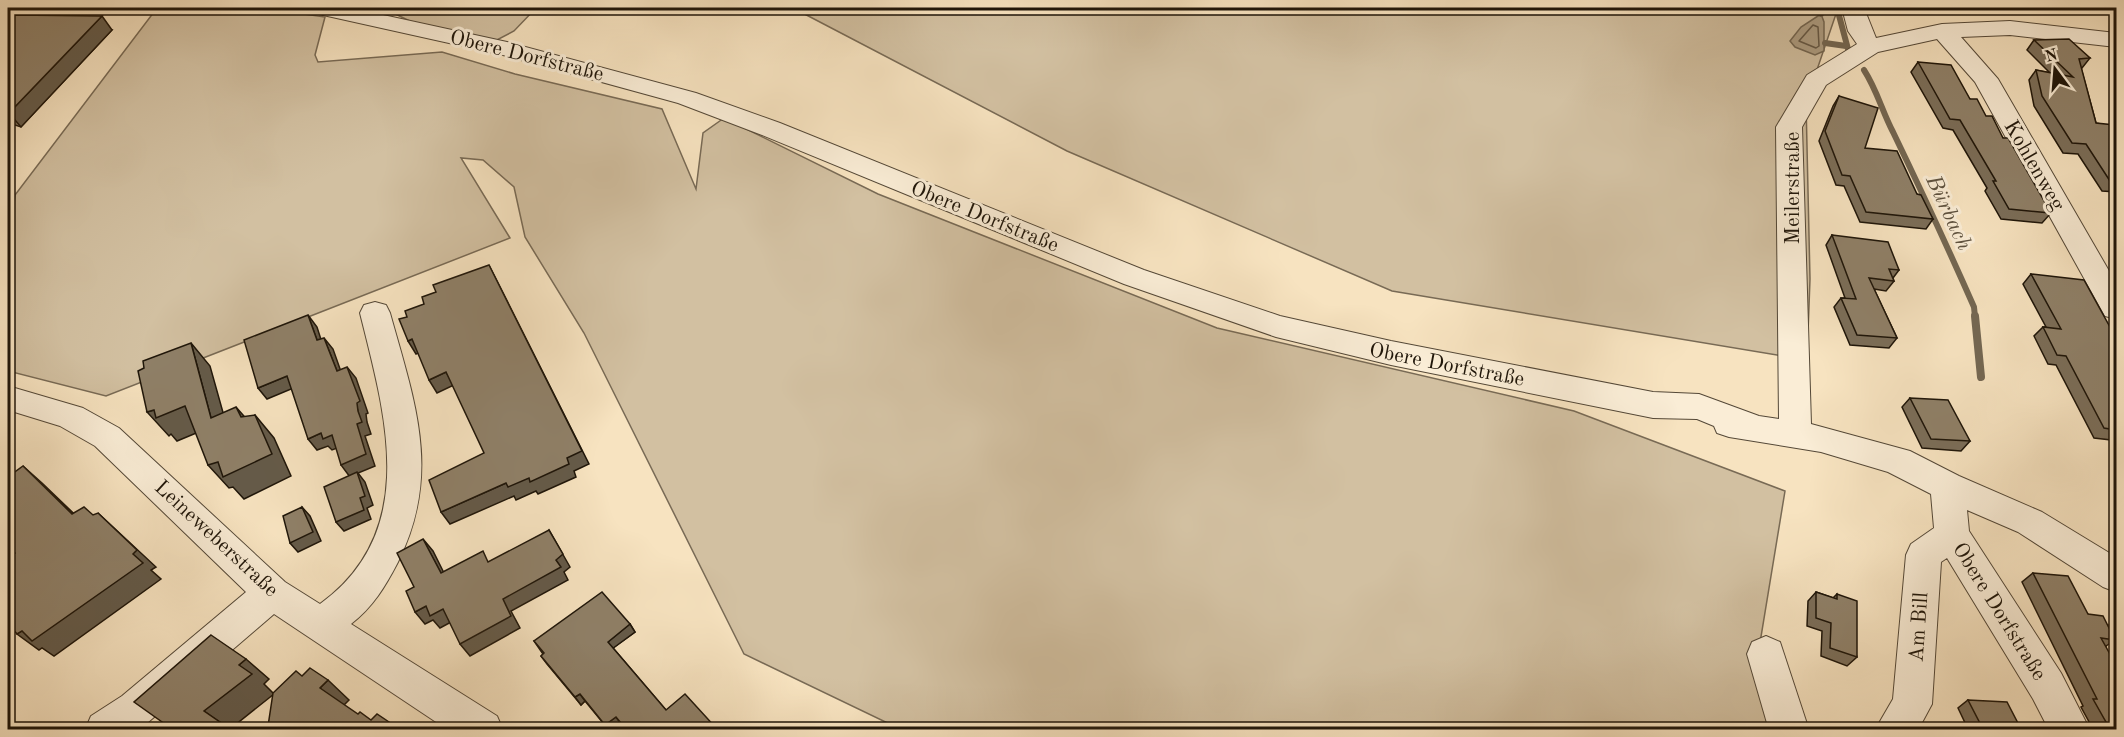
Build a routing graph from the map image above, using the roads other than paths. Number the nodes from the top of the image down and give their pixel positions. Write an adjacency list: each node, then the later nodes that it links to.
1 (322, 8): 9 (street, Obere Dorfstraße)
2 (1853, 8): 5 (street)
3 (1942, 31): 4 (street, Meilerstraße); 5 (street, Meilerstraße); 6 (street, Kohlenweg)
4 (2116, 40)
5 (1870, 46): 9 (street, Meilerstraße)
6 (2116, 308)
7 (375, 313): 14 (street)
8 (8, 398): 13 (street, Leineweberstraße)
9 (1795, 436): 10 (street, Obere Dorfstraße)
10 (1947, 486): 11 (street, Obere Dorfstraße); 12 (street, Obere Dorfstraße)
11 (1952, 534): 19 (street, Am Bill); 20 (street, Obere Dorfstraße)
12 (2116, 576)
13 (272, 593): 14 (street, Leineweberstraße); 16 (street)
14 (322, 624): 17 (street, Leineweberstraße)
15 (1766, 654): 18 (street)
16 (105, 729)
17 (483, 729)
18 (1789, 729)
19 (1895, 729)
20 (2070, 729)

